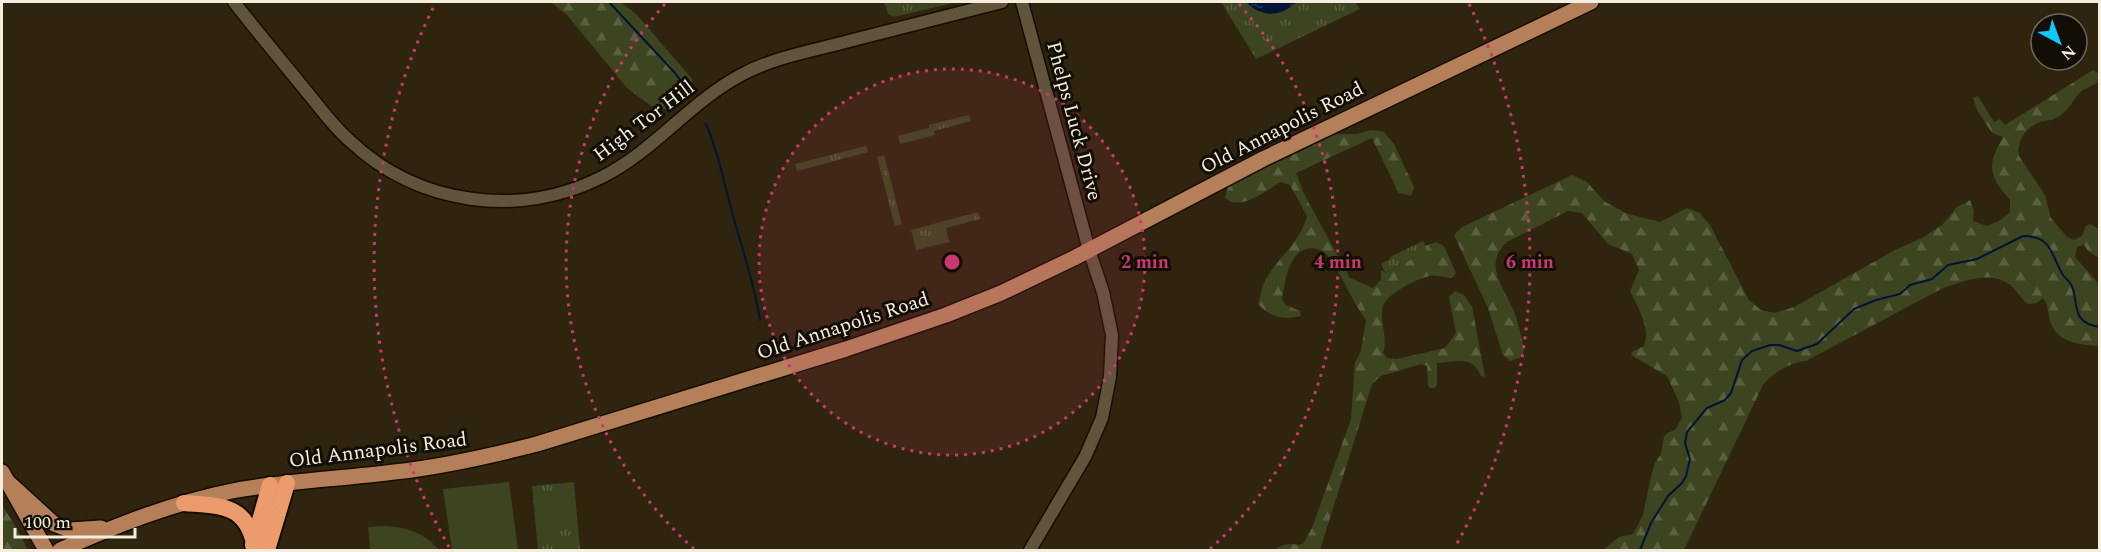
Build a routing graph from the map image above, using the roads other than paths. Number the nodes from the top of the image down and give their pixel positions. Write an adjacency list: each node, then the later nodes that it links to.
1 (234, 2): 2 (street, High Tor Hill)
2 (1002, 2)
3 (1022, 2): 5 (street, Phelps Luck Drive)
4 (1591, 2): 5 (main road, Old Annapolis Road)
5 (1089, 250): 7 (main road, Old Annapolis Road); 14 (street, Phelps Luck Drive)
6 (5, 477): 9 (main road); 11 (main road)
7 (279, 484): 8 (main road, Old Annapolis Road); 10 (highway)
8 (184, 503): 9 (main road, Old Annapolis Road); 10 (highway)
9 (113, 527): 12 (main road, Old Annapolis Road); 13 (main road)
10 (257, 548)
11 (46, 550)
12 (60, 550)
13 (88, 550)
14 (1030, 550)

